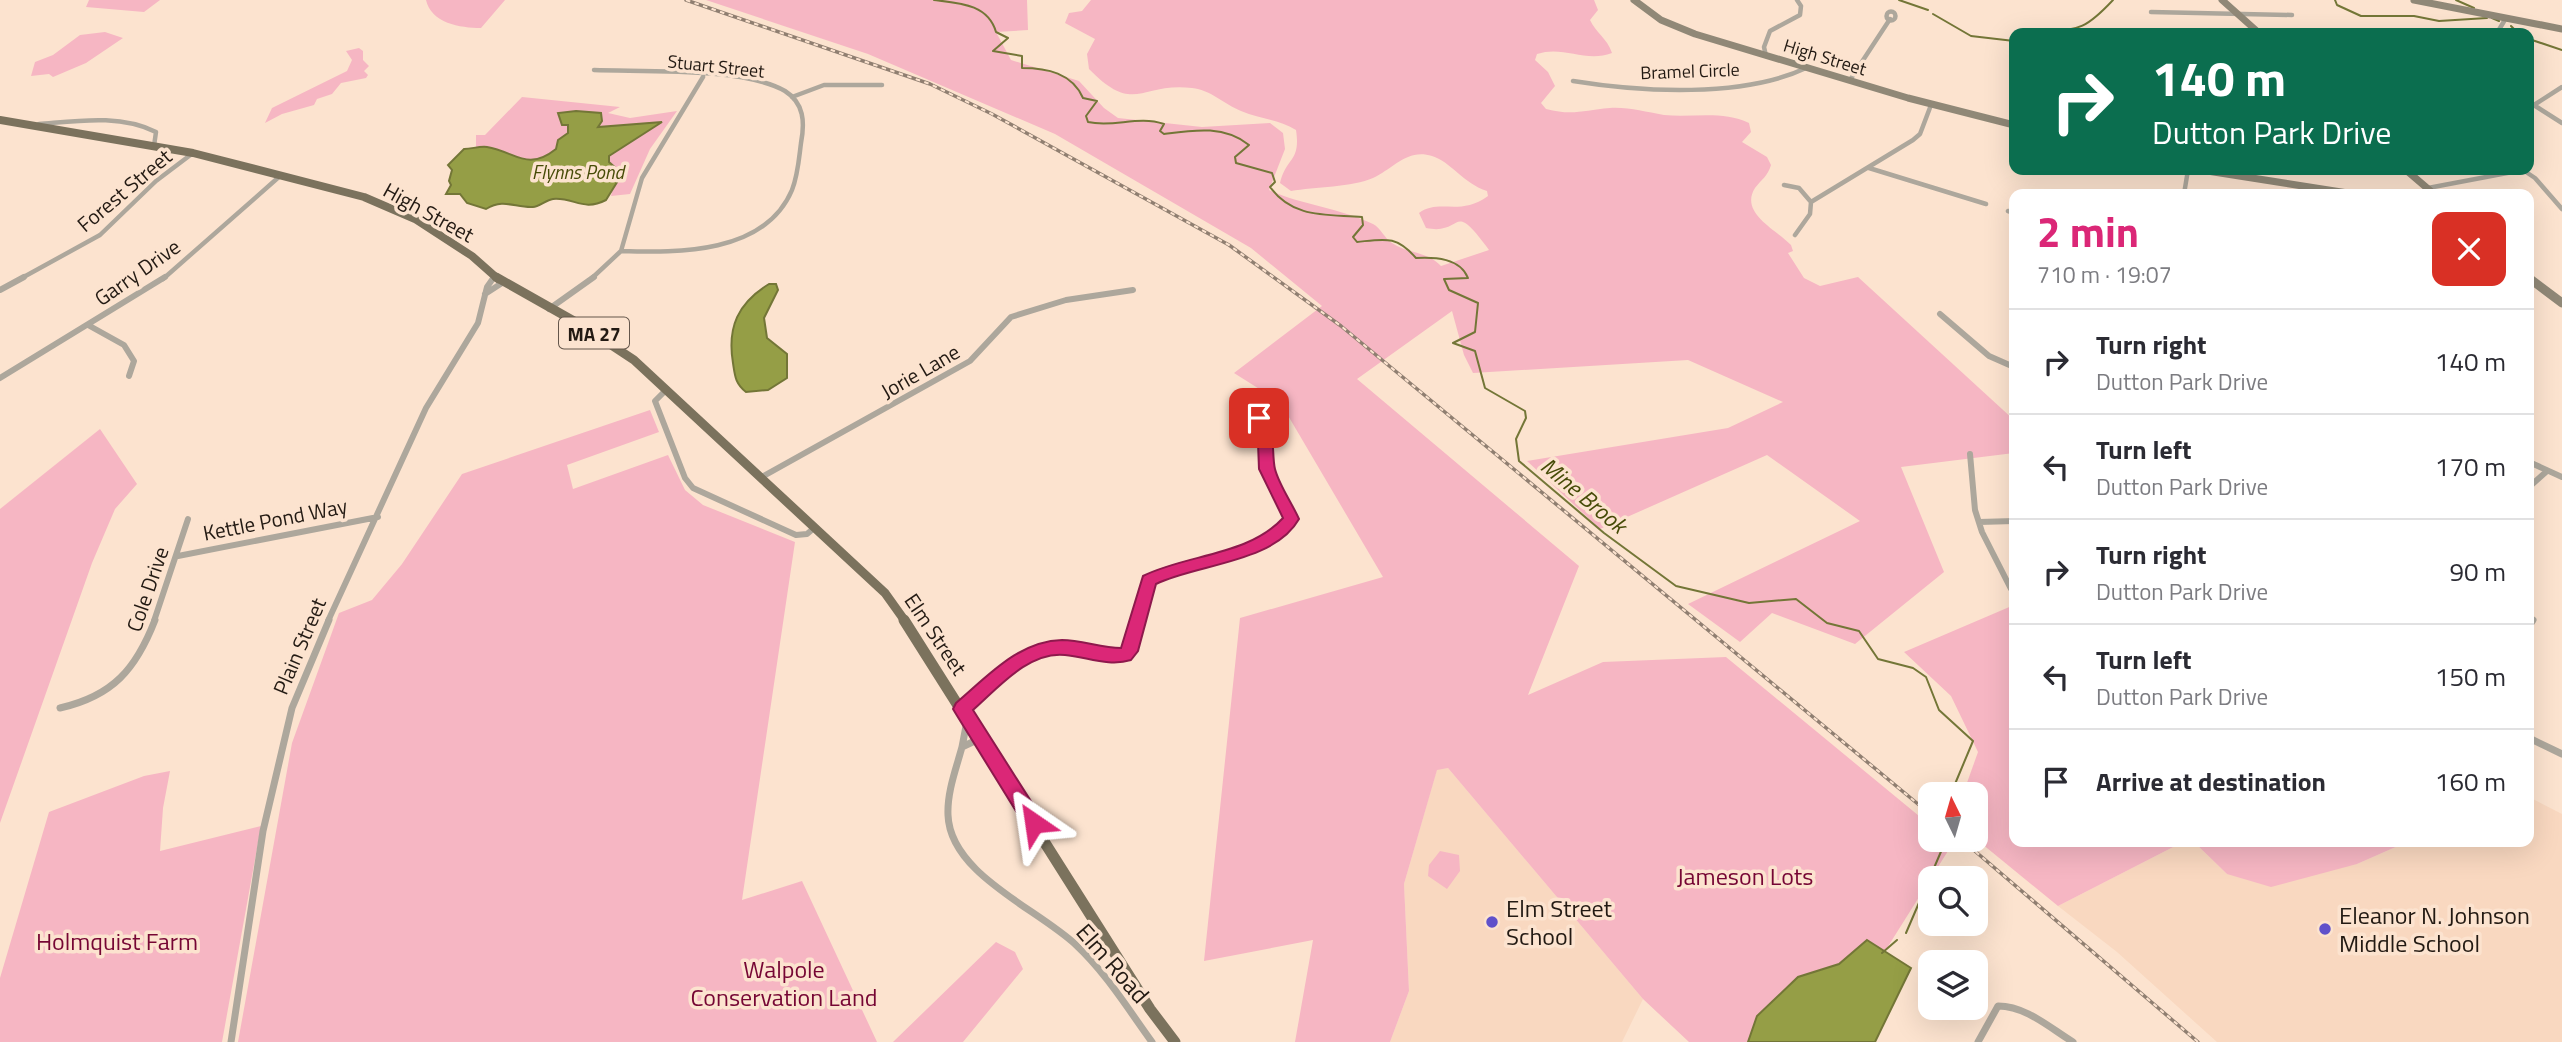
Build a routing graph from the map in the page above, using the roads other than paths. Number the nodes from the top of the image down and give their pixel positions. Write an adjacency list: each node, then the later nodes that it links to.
1 (1634, 0): 13 (street, High Street)
2 (1797, 0): 13 (street)
3 (2222, 0): 6 (street)
4 (2414, 0): 8 (street)
5 (2151, 12): 6 (street)
6 (2238, 14): 7 (street); 10 (street)
7 (2292, 15)
8 (2506, 18): 11 (street); 12 (street)
9 (1889, 19): 17 (street)
10 (2253, 28)
11 (2500, 28)
12 (2562, 29)
13 (1766, 56): 14 (street, High Street)
14 (1807, 68): 17 (street, High Street); 18 (street, Bramel Circle)
15 (594, 70): 16 (street, Stuart Street)
16 (703, 77): 21 (street, Stuart Street); 45 (street)
17 (1850, 80): 23 (street, High Street)
18 (1573, 81)
19 (882, 85): 21 (street)
20 (2562, 87): 22 (street)
21 (792, 97): 45 (street)
22 (2534, 102)
23 (1931, 104): 27 (street, High Street); 31 (street)
24 (2534, 106): 26 (street)
25 (0, 120): 28 (main road, High Street / MA 27)
26 (2562, 123)
27 (2009, 124)
28 (30, 125): 29 (main road, High Street / MA 27); 29 (street)
29 (154, 146): 30 (main road, High Street / MA 27)
30 (193, 153): 36 (main road, High Street / MA 27); 49 (street, Forest Street)
31 (1868, 168): 41 (street); 42 (street)
32 (2233, 175): 38 (street)
33 (2412, 175): 39 (street)
34 (2499, 175): 40 (street)
35 (2531, 175): 43 (street)
36 (280, 176): 46 (main road, High Street / MA 27); 55 (street, Garry Drive)
37 (1784, 185): 41 (street)
38 (2322, 189)
39 (2429, 189)
40 (2439, 189)
41 (1811, 202): 44 (street)
42 (1986, 204)
43 (2562, 209)
44 (1795, 235)
45 (621, 251): 53 (street)
46 (494, 277): 48 (main road, High Street / MA 27); 51 (street, Plain Street)
47 (2534, 282): 52 (street)
48 (502, 283): 51 (street); 53 (main road, High Street / MA 27)
49 (0, 290)
50 (1133, 290): 65 (street, Jorie Lane)
51 (485, 294): 68 (street, Plain Street)
52 (2562, 303)
53 (549, 309): 59 (main road, High Street / MA 27)
54 (1940, 314): 56 (street)
55 (88, 325): 57 (street); 58 (street, Garry Drive)
56 (2009, 365)
57 (129, 376)
58 (0, 378)
59 (667, 389): 65 (main road, High Street / MA 27); 72 (street)
60 (1259, 418): 76 (street)
61 (1970, 454): 70 (street)
62 (2534, 464): 63 (street)
63 (2547, 471): 64 (street); 66 (street)
64 (2562, 477)
65 (760, 478): 67 (main road, High Street / MA 27)
66 (2534, 482)
67 (799, 514): 72 (main road, Elm Street / MA 27)
68 (379, 517): 73 (street, Kettle Pond Way); 81 (street, Plain Street)
69 (188, 519): 73 (street, Cole Drive)
70 (1979, 522): 71 (street); 74 (street)
71 (2009, 522)
72 (814, 527): 76 (main road, Elm Street / MA 27)
73 (178, 556): 75 (street, Cole Drive)
74 (2009, 585)
75 (60, 708)
76 (965, 713): 77 (main road, Elm Street / MA 27); 79 (street, Elm Road)
77 (980, 739): 79 (street); 83 (main road, Elm Street / MA 27)
78 (2534, 740): 80 (street)
79 (961, 747): 82 (street, Elm Road)
80 (2562, 754)
81 (231, 1042)
82 (1152, 1042)
83 (1175, 1042)
84 (1978, 1042): 85 (street)
85 (2073, 1042)

